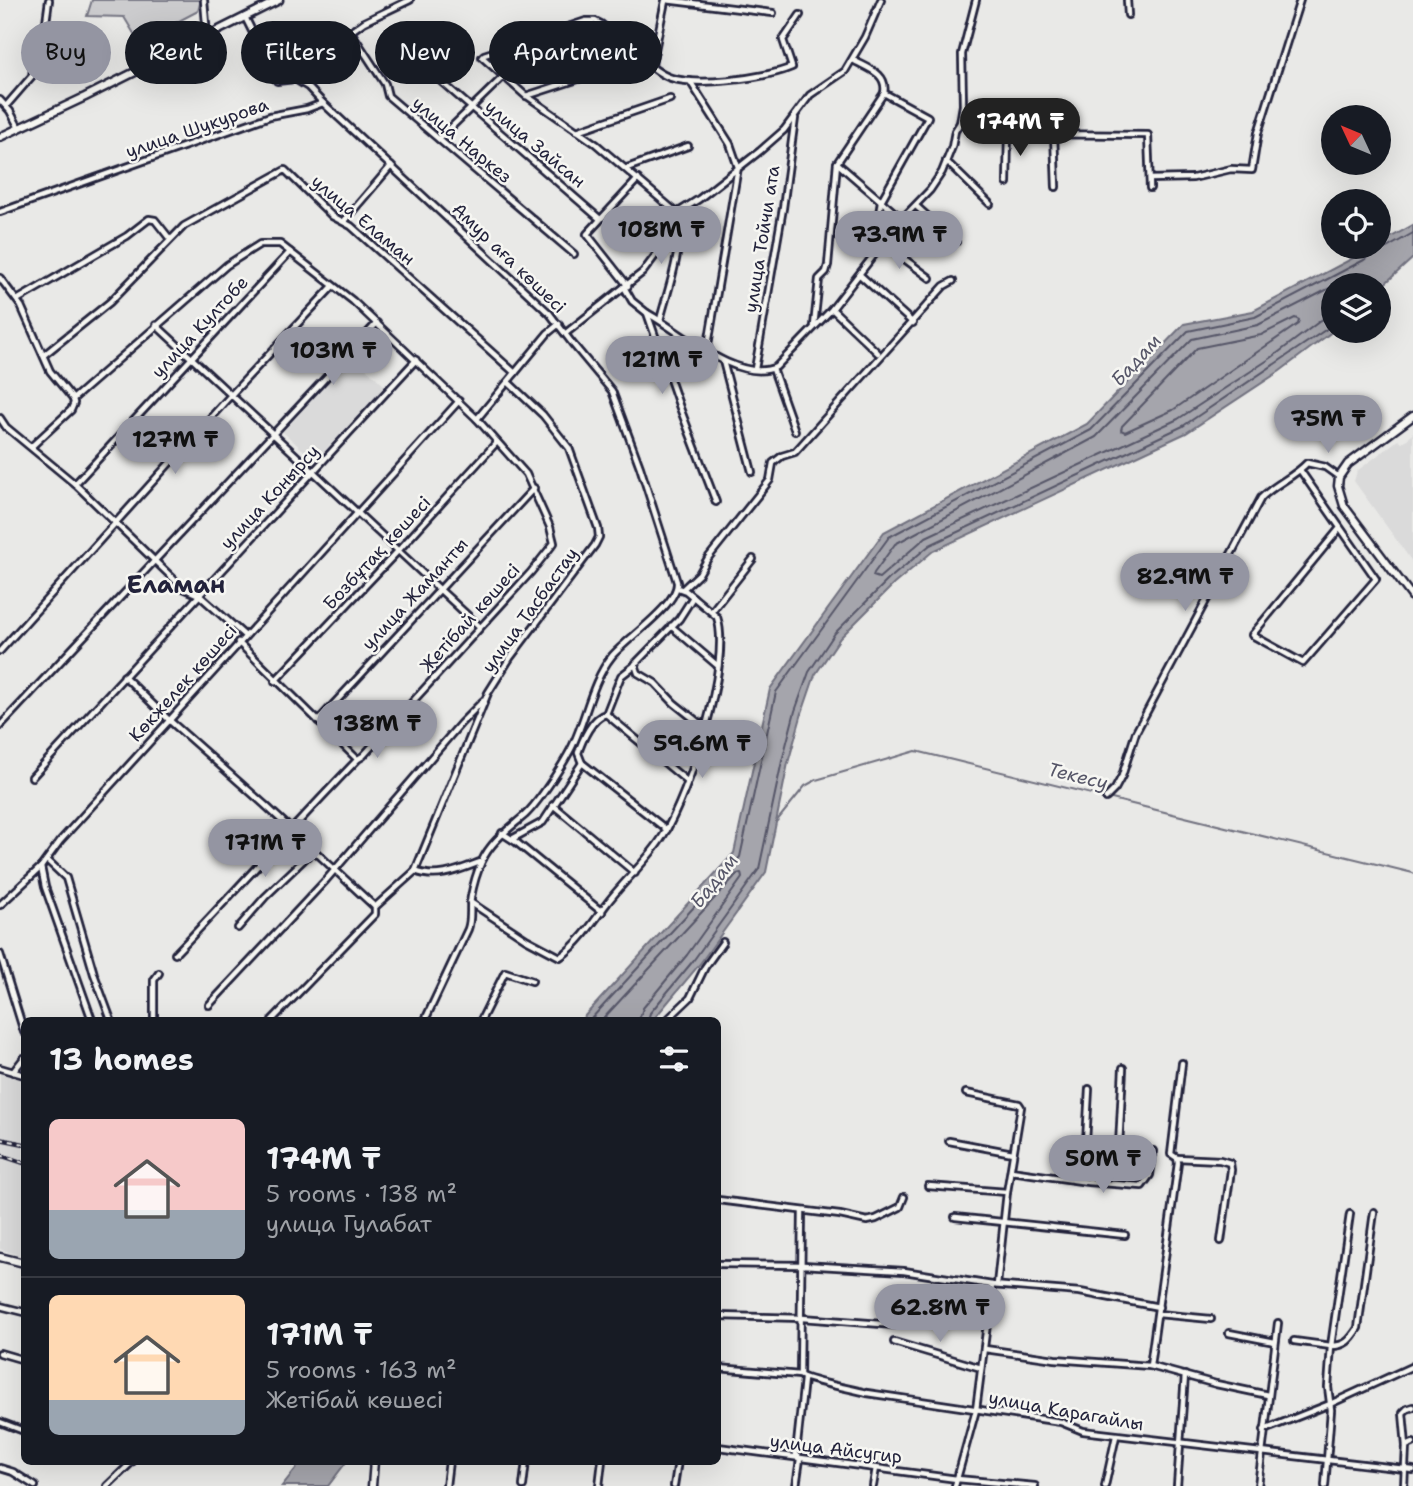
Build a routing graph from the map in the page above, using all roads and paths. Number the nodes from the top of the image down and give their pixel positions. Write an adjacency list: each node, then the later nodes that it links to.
1 (49, 0): 14 (street)
2 (204, 0): 15 (street)
3 (279, 0): 13 (main road)
4 (410, 0): 18 (street)
5 (666, 0): 10 (street); 17 (street)
6 (881, 0): 21 (street)
7 (976, 0): 39 (street)
8 (1127, 0): 12 (street)
9 (1300, 0): 53 (street)
10 (773, 13)
11 (800, 15): 24 (street)
12 (1128, 15)
13 (245, 16): 16 (street, улица Шукурова); 19 (main road)
14 (46, 21)
15 (206, 21)
16 (247, 21)
17 (661, 21)
18 (361, 24)
19 (227, 26)
20 (361, 47): 45 (street, улица Наркез)
21 (853, 60): 31 (street); 38 (street)
22 (662, 72): 24 (street)
23 (125, 77): 40 (main road)
24 (690, 81): 50 (street)
25 (24, 84): 36 (street)
26 (303, 84): 35 (street, улица Шукурова)
27 (444, 84): 37 (street, улица Зайсан)
28 (495, 84): 37 (street)
29 (513, 84): 32 (street)
30 (563, 84): 32 (street)
31 (884, 93): 48 (street); 57 (street)
32 (526, 96): 41 (street)
33 (670, 99): 41 (street)
34 (0, 100): 36 (street)
35 (323, 103): 49 (street, Амур аға көшесі); 60 (street, улица Шукурова)
36 (6, 106): 40 (street)
37 (470, 107): 45 (street); 62 (street, улица Зайсан)
38 (796, 114): 50 (street); 93 (street, улица Тойчи ата)
39 (960, 123): 42 (street); 47 (street)
40 (19, 128): 44 (main road)
41 (576, 132): 51 (street)
42 (1008, 133): 43 (street); 54 (street)
43 (1054, 134): 53 (street); 55 (street)
44 (0, 137)
45 (439, 139): 70 (street, улица Наркез)
46 (688, 145): 51 (street)
47 (946, 161): 58 (street); 59 (street)
48 (837, 163): 57 (street); 85 (street)
49 (391, 166): 64 (street); 83 (street, Амур аға көшесі)
50 (738, 167): 61 (street); 87 (street, улица Тойчи ата)
51 (626, 168): 52 (street)
52 (638, 179): 61 (street); 62 (street)
53 (1150, 179): 56 (street)
54 (1007, 183)
55 (1056, 187)
56 (1150, 188)
57 (881, 201): 63 (street); 65 (street)
58 (990, 204)
59 (916, 206): 63 (street); 67 (street)
60 (0, 212)
61 (677, 213): 76 (street); 80 (street)
62 (600, 219): 76 (street)
63 (902, 219): 68 (street)
64 (344, 220): 66 (street, улица Еламан); 95 (street, улица Еламан)
65 (876, 234)
66 (170, 239): 77 (street); 89 (street, улица Еламан)
67 (956, 242)
68 (883, 243): 71 (street); 73 (street)
69 (290, 252): 75 (street); 84 (street); 90 (street, улица Култобе)
70 (574, 254)
71 (860, 275): 78 (street); 82 (street)
72 (0, 278): 77 (street)
73 (930, 278)
74 (953, 281): 82 (street)
75 (333, 286): 81 (street); 97 (street)
76 (626, 287): 79 (street); 86 (street)
77 (17, 300): 89 (street)
78 (832, 309): 85 (street); 88 (street)
79 (647, 313): 80 (street); 113 (street)
80 (660, 320): 87 (street)
81 (377, 323): 91 (street); 104 (street)
82 (913, 323): 120 (street)
83 (559, 324): 86 (street, Амур аға көшесі); 95 (street)
84 (156, 325): 90 (street); 98 (street)
85 (814, 327): 94 (street)
86 (566, 333): 120 (street, Амур аға көшесі)
87 (707, 351): 92 (street)
88 (878, 353)
89 (44, 355): 98 (street)
90 (190, 357): 97 (street); 111 (street, улица Култобе)
91 (416, 360): 99 (street); 108 (street, улица Конырсу)
92 (722, 360): 93 (street); 109 (street)
93 (755, 369): 94 (street)
94 (774, 369): 103 (street)
95 (514, 373): 96 (street)
96 (508, 382): 102 (street); 135 (street, улица Тасбастау)
97 (231, 396): 104 (street); 115 (street)
98 (73, 399): 106 (street)
99 (458, 401): 102 (street); 114 (street, Көкжелек көшесі)
100 (1413, 416): 110 (main road)
101 (0, 418): 106 (street)
102 (477, 419): 105 (street)
103 (795, 431)
104 (272, 434): 108 (street); 119 (street)
105 (497, 442): 112 (street); 117 (street, Бозбұтақ көшесі)
106 (31, 447): 111 (street)
107 (1300, 470): 110 (street); 116 (street); 145 (street)
108 (313, 471): 114 (street); 122 (street, улица Конырсу)
109 (752, 472)
110 (1339, 477): 124 (main road)
111 (75, 484): 115 (street)
112 (534, 488): 121 (street, улица Жаманты); 127 (street, Жетібай көшесі)
113 (716, 502)
114 (357, 512): 117 (street); 128 (street, Көкжелек көшесі)
115 (116, 524): 119 (street); 130 (street)
116 (1340, 528): 116 (street)
117 (398, 551): 121 (street); 134 (street, Бозбұтақ көшесі)
118 (753, 559): 125 (street)
119 (156, 561): 122 (street); 139 (street)
120 (679, 586): 123 (street); 149 (street)
121 (439, 588): 127 (street); 138 (street, улица Жаманты)
122 (199, 595): 128 (street); 133 (street, улица Конырсу)
123 (694, 597): 125 (street); 126 (street)
124 (1413, 598)
125 (712, 611): 132 (street)
126 (671, 626): 131 (street); 132 (street)
127 (481, 627): 141 (street, Жетібай көшесі)
128 (245, 635): 129 (street, Көкжелек көшесі)
129 (238, 642): 134 (street); 137 (street, Көкжелек көшесі)
130 (0, 650)
131 (635, 664): 136 (street); 140 (street)
132 (718, 666): 140 (street)
133 (124, 676): 137 (street); 143 (street, улица Конырсу)
134 (275, 681): 138 (street)
135 (486, 699): 155 (street); 156 (street, улица Тасбастау)
136 (606, 714): 142 (street); 144 (street)
137 (169, 720): 147 (street); 152 (street, Көкжелек көшесі)
138 (318, 721): 141 (street)
139 (0, 726)
140 (704, 727): 144 (street)
141 (358, 759): 147 (street, Жетібай көшесі)
142 (584, 763): 146 (street); 148 (street)
143 (32, 777)
144 (688, 782): 148 (street)
145 (1106, 798)
146 (553, 805): 150 (street); 157 (street)
147 (290, 830): 151 (street); 165 (street, Жетібай көшесі)
148 (667, 830): 157 (street)
149 (502, 833): 150 (street); 153 (street)
150 (512, 839): 161 (street)
151 (313, 851): 155 (street); 162 (street)
152 (47, 860): 154 (street, Көкжелек көшесі); 170 (street)
153 (481, 862): 156 (street); 158 (street)
154 (41, 867): 159 (street, Көкжелек көшесі); 169 (street)
155 (334, 870): 160 (street); 168 (street)
156 (415, 871): 160 (street, улица Тасбастау)
157 (635, 873): 161 (street)
158 (470, 902): 161 (street); 173 (street)
159 (0, 905)
160 (375, 907): 172 (street, улица Тасбастау)
161 (602, 912)
162 (238, 928)
163 (723, 942): 175 (street)
164 (0, 954): 176 (street)
165 (175, 954)
166 (159, 973): 171 (street)
167 (532, 981): 174 (street)
168 (209, 1005)
169 (91, 1017)
170 (110, 1017)
171 (154, 1017)
172 (275, 1017)
173 (426, 1017)
174 (482, 1017)
175 (670, 1017)
176 (21, 1022)
177 (21, 1062): 181 (street)
178 (1182, 1063): 190 (street)
179 (0, 1068): 181 (street)
180 (1123, 1068): 187 (street)
181 (13, 1072): 182 (street)
182 (21, 1074)
183 (1089, 1089): 186 (street)
184 (966, 1093): 189 (street)
185 (949, 1140): 189 (street)
186 (1086, 1142)
187 (1119, 1146)
188 (1153, 1151): 191 (street)
189 (1013, 1153): 191 (street)
190 (1177, 1158): 202 (street); 209 (street)
191 (1011, 1171): 193 (street)
192 (928, 1186): 193 (street)
193 (1007, 1192): 200 (street)
194 (904, 1197): 196 (street)
195 (721, 1200): 196 (street)
196 (802, 1211): 206 (street)
197 (1374, 1212): 221 (street)
198 (1350, 1214): 221 (street)
199 (955, 1217): 200 (street)
200 (1005, 1222): 201 (street); 207 (street)
201 (1125, 1236)
202 (1221, 1241)
203 (0, 1257): 204 (main road)
204 (21, 1262)
205 (721, 1264): 206 (street)
206 (803, 1265): 207 (street); 213 (street)
207 (995, 1285): 209 (street); 222 (street)
208 (0, 1306): 210 (street)
209 (1159, 1307): 211 (street)
210 (21, 1311)
211 (1158, 1314): 214 (street); 225 (street)
212 (721, 1316): 213 (street)
213 (802, 1318): 216 (street); 230 (street)
214 (1211, 1319)
215 (1278, 1324): 220 (street)
216 (895, 1325)
217 (1229, 1333): 220 (street)
218 (1294, 1341): 221 (street)
219 (894, 1342): 228 (street)
220 (1275, 1342): 231 (street)
221 (1331, 1346): 232 (street)
222 (985, 1349): 225 (street); 228 (street)
223 (0, 1353): 224 (street)
224 (21, 1359)
225 (1150, 1366): 229 (street)
226 (1413, 1366): 232 (street)
227 (721, 1368): 230 (street, улица Карагайлы)
228 (981, 1368): 234 (street)
229 (1185, 1375): 231 (street); 240 (street)
230 (802, 1377): 234 (street, улица Карагайлы); 244 (street)
231 (1268, 1395): 237 (street)
232 (1330, 1404): 237 (street); 245 (street)
233 (1413, 1407): 241 (street)
234 (976, 1410): 238 (street, улица Карагайлы); 256 (street)
235 (0, 1422): 236 (street)
236 (21, 1430)
237 (1264, 1430): 243 (street)
238 (1116, 1436): 240 (street, улица Карагайлы); 268 (street)
239 (1413, 1443): 241 (street)
240 (1180, 1444): 243 (street, улица Карагайлы); 269 (street)
241 (1406, 1446): 254 (street)
242 (721, 1447): 244 (street, улица Айсугир)
243 (1262, 1451): 245 (street, улица Карагайлы); 270 (street)
244 (800, 1459): 253 (street, улица Айсугир); 265 (street)
245 (1326, 1459): 254 (street, улица Карагайлы); 271 (street)
246 (129, 1465): 259 (street)
247 (374, 1465): 260 (main road)
248 (449, 1465): 261 (street)
249 (526, 1465): 262 (street)
250 (602, 1465): 263 (street)
251 (677, 1465): 264 (street)
252 (0, 1468): 258 (street)
253 (876, 1468): 256 (street, улица Айсугир); 266 (street)
254 (1405, 1469): 255 (street, улица Карагайлы); 272 (street)
255 (1413, 1470)
256 (957, 1479): 257 (street, улица Айсугир); 267 (street)
257 (1031, 1485)
258 (35, 1486)
259 (107, 1486)
260 (372, 1486)
261 (446, 1486)
262 (523, 1486)
263 (599, 1486)
264 (674, 1486)
265 (796, 1486)
266 (873, 1486)
267 (955, 1486)
268 (1105, 1486)
269 (1177, 1486)
270 (1258, 1486)
271 (1325, 1486)
272 (1404, 1486)

